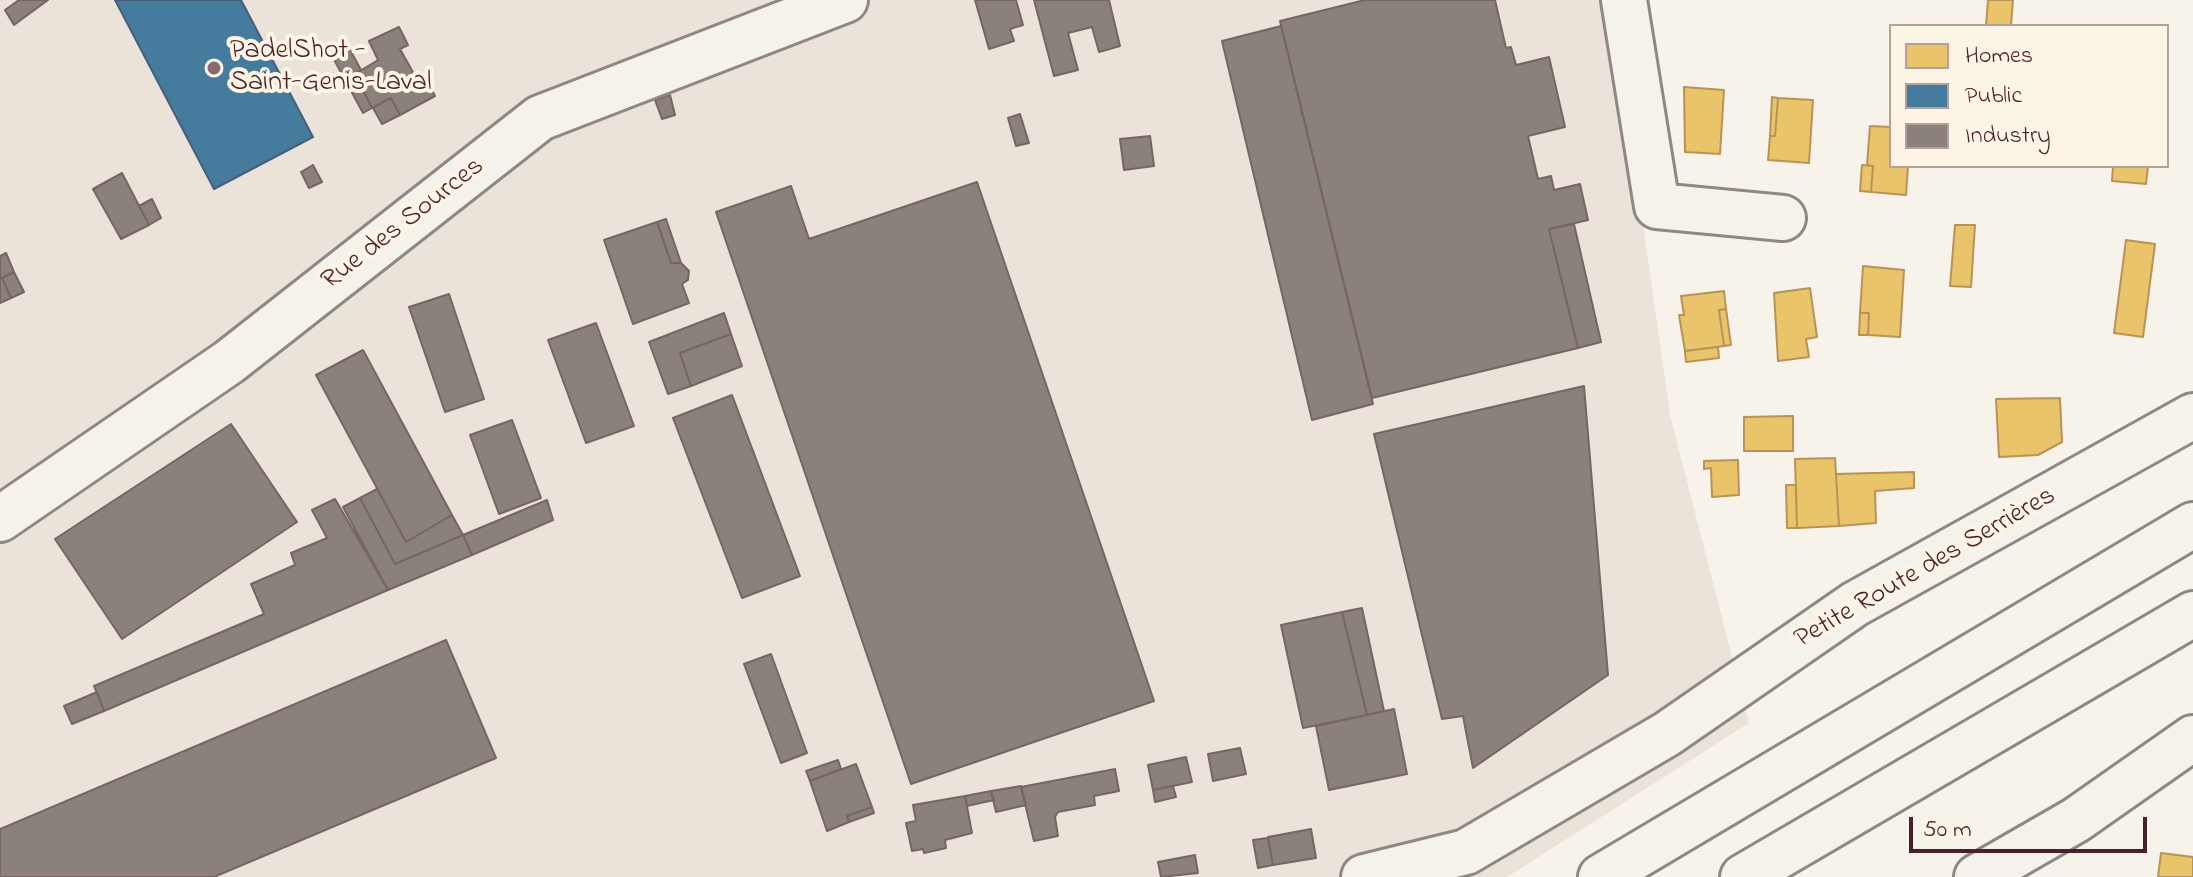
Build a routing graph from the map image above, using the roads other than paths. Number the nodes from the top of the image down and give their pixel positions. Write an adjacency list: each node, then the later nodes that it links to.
1 (845, 0): 5 (main road, Rue des Sources)
2 (1624, 0): 3 (main road)
3 (1783, 218)
4 (2193, 416): 9 (main road, Petite Route des Serrières)
5 (0, 519)
6 (2193, 525): 10 (main road)
7 (2193, 614): 11 (main road)
8 (2193, 738): 12 (main road)
9 (1364, 877)
10 (1601, 877)
11 (1743, 877)
12 (1977, 877)

